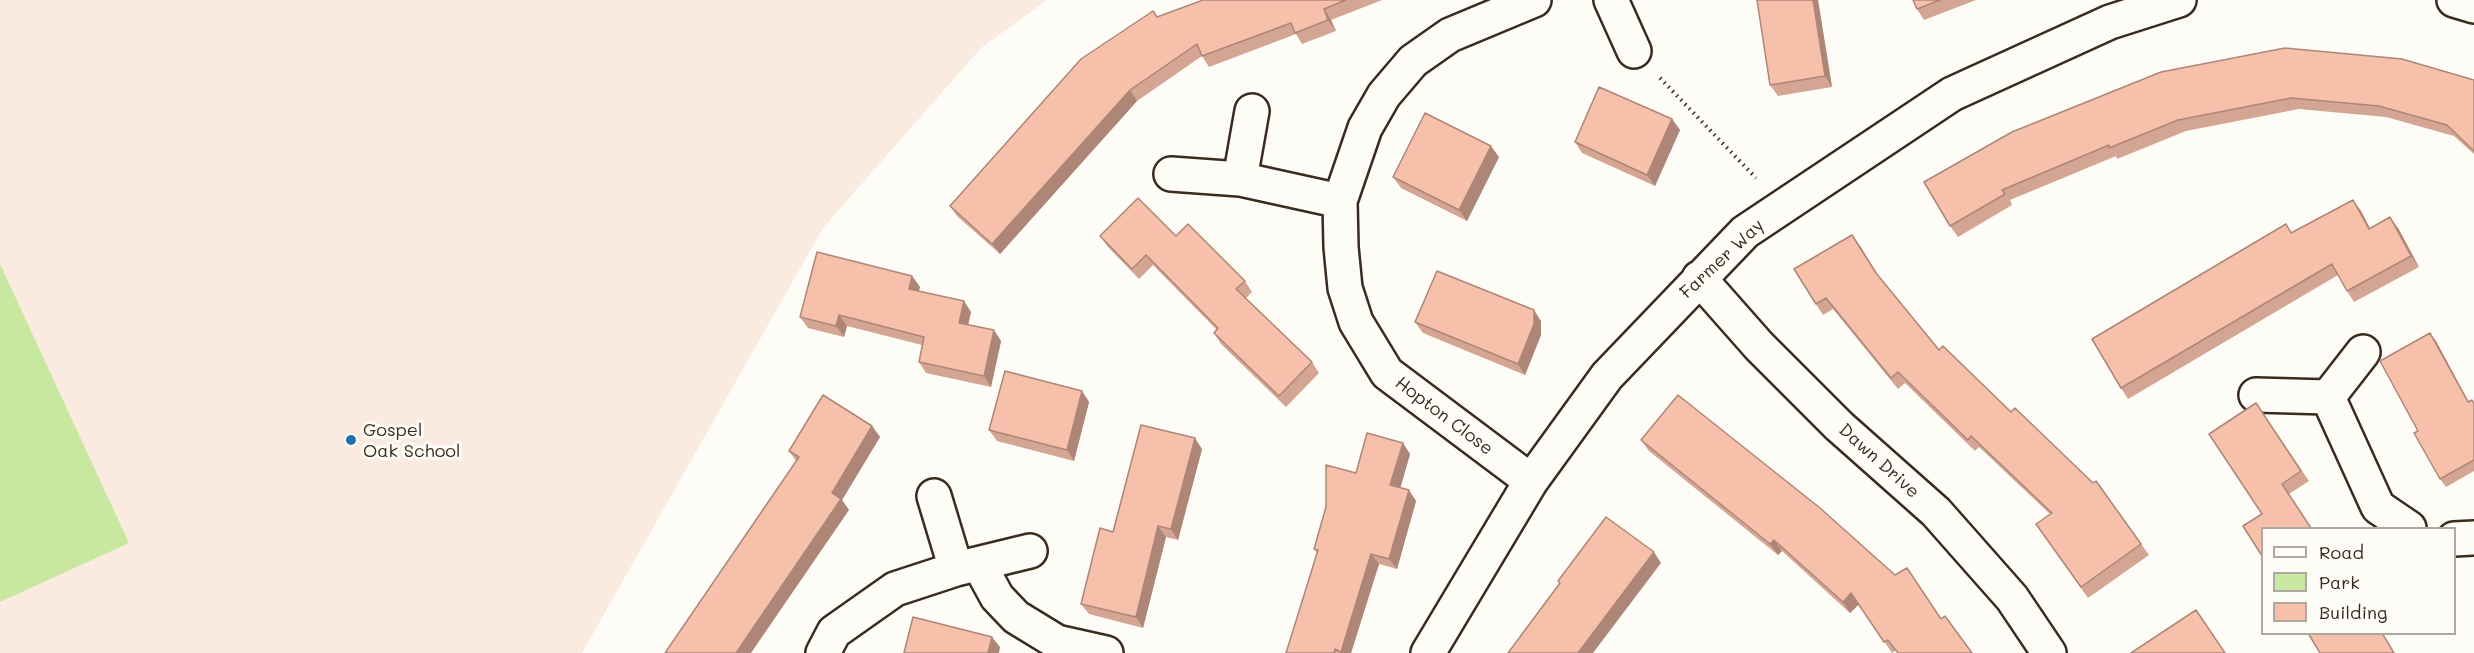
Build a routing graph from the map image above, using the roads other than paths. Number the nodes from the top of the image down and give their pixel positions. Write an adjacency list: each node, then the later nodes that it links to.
1 (1534, 0): 11 (street, Hopton Close)
2 (1611, 0): 7 (street)
3 (2180, 0): 6 (street, Farmer Way)
4 (2454, 0): 5 (street)
5 (2474, 6)
6 (2105, 11): 12 (street, Farmer Way)
7 (1634, 51)
8 (1252, 111): 10 (street)
9 (1172, 174): 10 (street)
10 (1240, 178): 11 (street)
11 (1340, 201): 16 (street, Hopton Close)
12 (1699, 278): 16 (street, Farmer Way); 26 (street, Dawn Drive)
13 (2363, 352): 15 (street)
14 (2256, 395): 15 (street)
15 (2328, 397): 18 (street)
16 (1532, 481): 25 (street, Farmer Way)
17 (934, 496): 22 (street)
18 (2408, 527)
19 (2456, 538): 20 (street)
20 (2474, 538)
21 (1030, 552): 22 (street)
22 (968, 566): 23 (street); 24 (street)
23 (823, 653)
24 (1106, 653)
25 (1428, 653)
26 (2049, 653)

